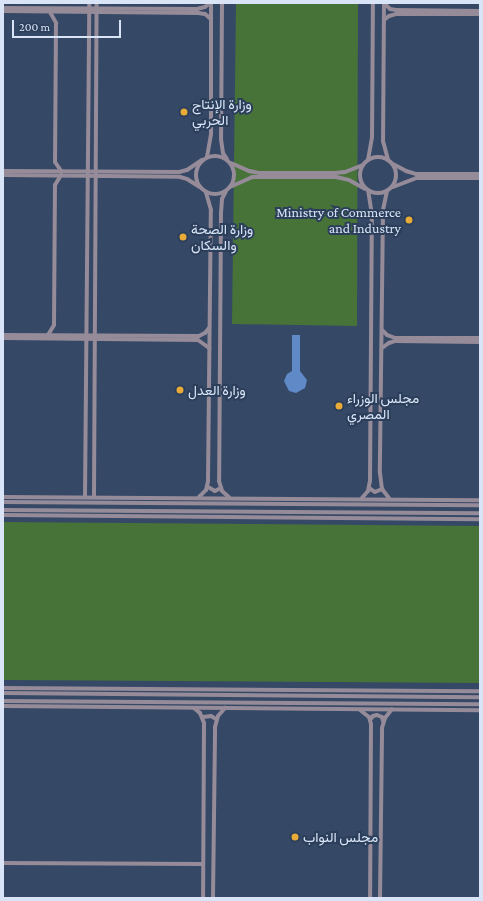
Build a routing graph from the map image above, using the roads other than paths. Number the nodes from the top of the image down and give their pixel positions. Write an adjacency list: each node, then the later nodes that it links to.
1 (89, 3): 8 (street)
2 (97, 3): 9 (street)
3 (211, 3): 9 (street); 15 (street)
4 (222, 3): 19 (street)
5 (373, 3): 21 (street)
6 (384, 3): 11 (street); 16 (street)
7 (3, 8): 8 (street)
8 (89, 10): 9 (street); 13 (street); 29 (street)
9 (97, 10): 15 (street); 30 (street)
10 (3, 11): 12 (street)
11 (480, 11)
12 (50, 12): 13 (street); 17 (street)
13 (63, 12): 17 (street)
14 (480, 14): 16 (street)
15 (211, 19): 18 (street)
16 (384, 20): 22 (street)
17 (56, 23): 23 (street)
18 (207, 157): 19 (street); 20 (street)
19 (227, 159): 24 (street)
20 (202, 160): 30 (street); 35 (street)
21 (368, 160): 22 (street); 25 (street)
22 (390, 161): 31 (street); 37 (street)
23 (55, 162): 27 (street); 28 (street)
24 (231, 163): 25 (street); 36 (street)
25 (363, 165): 38 (street)
26 (3, 171): 27 (street)
27 (49, 173): 28 (street); 32 (street); 34 (street)
28 (61, 173): 29 (street); 34 (street)
29 (87, 173): 30 (street); 49 (street)
30 (96, 174): 35 (street); 50 (street)
31 (480, 174)
32 (3, 175)
33 (480, 178): 37 (street)
34 (55, 186): 42 (street)
35 (200, 187): 41 (street)
36 (230, 187): 38 (street); 39 (street)
37 (391, 188): 40 (street)
38 (367, 190): 40 (street); 57 (street)
39 (226, 191): 41 (street); 56 (street)
40 (387, 191): 44 (street)
41 (206, 192): 43 (street)
42 (54, 325): 46 (street); 47 (street)
43 (210, 327): 50 (street); 53 (street)
44 (382, 330): 51 (street); 54 (street)
45 (3, 335): 46 (street)
46 (48, 335): 47 (street)
47 (59, 335): 49 (street)
48 (3, 338): 49 (street)
49 (87, 338): 50 (street); 61 (street)
50 (94, 338): 53 (street); 62 (street)
51 (480, 338)
52 (480, 342): 54 (street)
53 (210, 348): 55 (street)
54 (382, 348): 58 (street)
55 (208, 487): 56 (street); 63 (street)
56 (220, 488): 64 (street)
57 (369, 488): 58 (street); 66 (street)
58 (382, 489): 67 (street)
59 (3, 496): 60 (street)
60 (9, 496): 61 (street); 71 (street)
61 (85, 497): 62 (street)
62 (94, 497): 63 (street)
63 (199, 498): 64 (street)
64 (230, 498): 65 (street)
65 (241, 498): 66 (street); 73 (street)
66 (361, 498): 67 (street)
67 (389, 498): 68 (street)
68 (432, 499): 69 (street); 74 (street)
69 (480, 500)
70 (3, 502): 71 (street)
71 (9, 502): 72 (street)
72 (232, 504): 73 (street); 78 (street)
73 (241, 504): 74 (street)
74 (432, 505): 75 (street)
75 (480, 505)
76 (3, 510): 77 (street)
77 (9, 510): 78 (street); 81 (street)
78 (232, 511): 79 (street)
79 (480, 512)
80 (3, 515): 81 (street)
81 (10, 515): 82 (street)
82 (480, 519)
83 (3, 688): 84 (street)
84 (8, 688): 85 (street); 87 (street)
85 (480, 691)
86 (3, 694): 87 (street)
87 (8, 694): 88 (street)
88 (480, 697)
89 (3, 701): 90 (street)
90 (470, 704): 91 (street); 97 (street)
91 (480, 704)
92 (3, 706): 93 (street)
93 (193, 708): 94 (street); 99 (street)
94 (225, 708): 95 (street); 100 (street)
95 (358, 709): 96 (street); 101 (street)
96 (392, 709): 97 (street); 102 (street)
97 (464, 710): 98 (street)
98 (480, 710)
99 (203, 718): 100 (street); 104 (street)
100 (216, 719): 106 (street)
101 (370, 720): 102 (street); 107 (street)
102 (384, 721): 108 (street)
103 (3, 863): 104 (street)
104 (203, 864): 105 (street)
105 (203, 898)
106 (213, 898)
107 (370, 898)
108 (380, 898)

